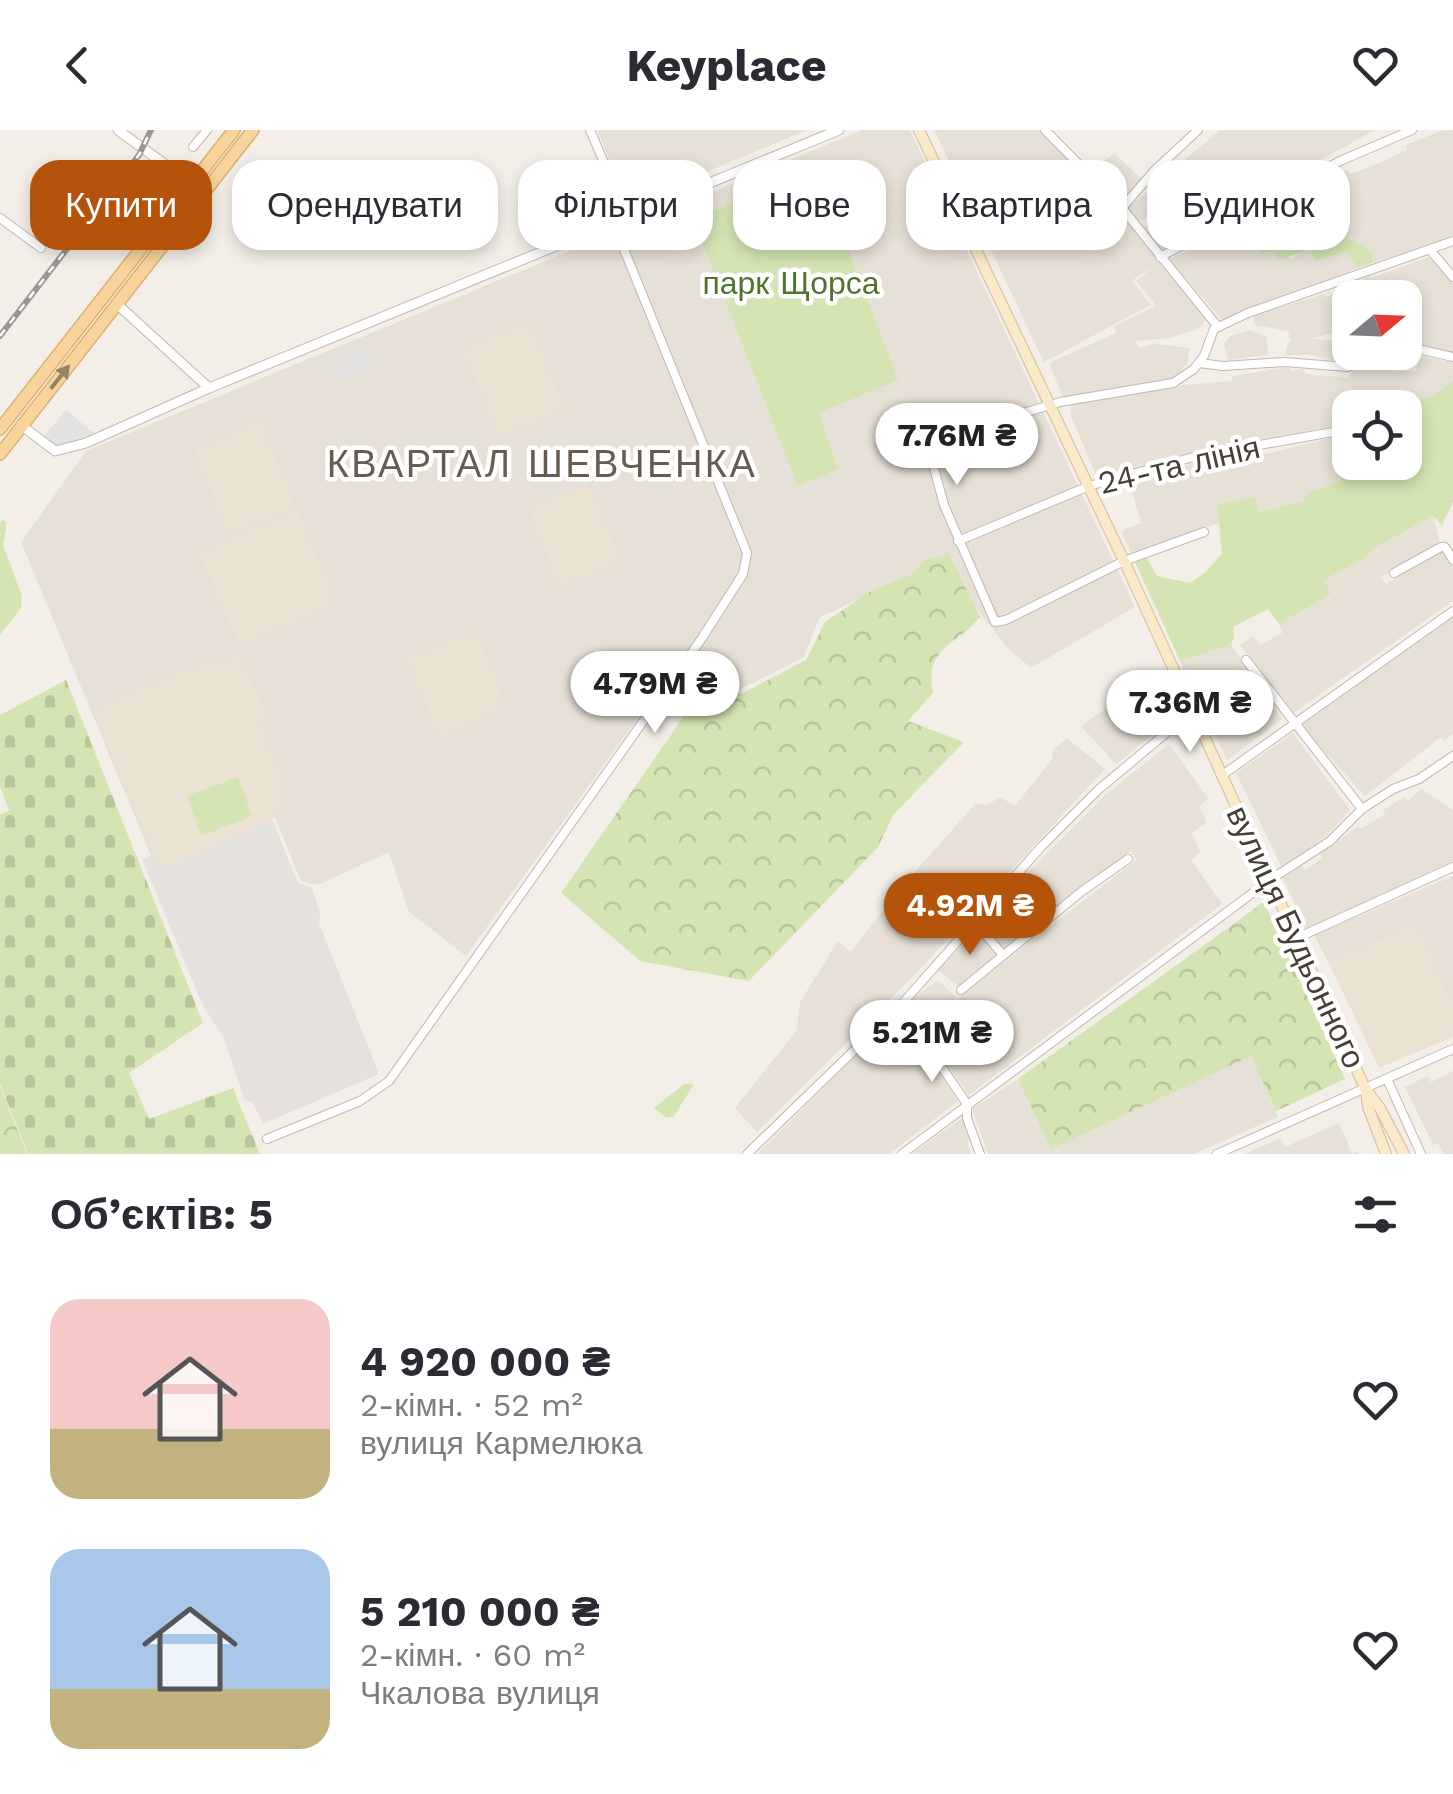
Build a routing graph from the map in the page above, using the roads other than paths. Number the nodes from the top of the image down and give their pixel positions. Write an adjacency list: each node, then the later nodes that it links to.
1 (118, 130): 12 (street)
2 (206, 130): 11 (street)
3 (234, 130): 13 (main road)
4 (253, 130): 17 (main road)
5 (590, 130): 14 (street)
6 (839, 130): 16 (street)
7 (919, 130): 37 (main road, вулиця Будьонного)
8 (1045, 130): 15 (street)
9 (1198, 130): 18 (street)
10 (1412, 130): 28 (street)
11 (192, 148)
12 (160, 160)
13 (211, 160)
14 (603, 160)
15 (1075, 160)
16 (713, 181)
17 (212, 183)
18 (1127, 202)
19 (1127, 214): 28 (street)
20 (0, 218): 21 (street)
21 (30, 240)
22 (1453, 241): 27 (street)
23 (141, 250): 39 (main road)
24 (159, 250): 30 (main road)
25 (545, 250): 36 (street)
26 (624, 250): 67 (street)
27 (1431, 251): 29 (street); 31 (street)
28 (1160, 257): 31 (street)
29 (1453, 277)
30 (117, 304): 36 (street); 38 (main road, one-way to 30)
31 (1218, 327): 34 (street)
32 (1422, 350): 33 (street)
33 (1453, 357)
34 (1199, 363): 35 (street); 37 (street)
35 (1332, 366)
36 (209, 388): 38 (street)
37 (1052, 405): 42 (main road, вулиця Будьонного); 44 (street)
38 (21, 425): 41 (main road)
39 (0, 429)
40 (1332, 432): 42 (street, 24-та лінія)
41 (0, 454)
42 (1088, 486): 44 (street, 24-та лінія); 45 (main road, вулиця Будьонного)
43 (1204, 532): 45 (street)
44 (958, 541): 45 (street)
45 (1124, 560): 50 (main road, вулиця Будьонного)
46 (1453, 560): 47 (street)
47 (1394, 573)
48 (1453, 611): 51 (street)
49 (1246, 660): 51 (street)
50 (1193, 715): 53 (main road, вулиця Будьонного); 58 (street)
51 (1293, 724): 53 (street); 54 (street)
52 (1453, 756): 54 (street)
53 (1221, 776): 57 (main road, вулиця Будьонного)
54 (1362, 808): 57 (street)
55 (1128, 859): 60 (street)
56 (1453, 867): 59 (street)
57 (1270, 880): 59 (main road, вулиця Будьонного); 66 (street)
58 (973, 920): 60 (street); 62 (street)
59 (1296, 938): 65 (main road, вулиця Будьонного)
60 (1003, 955): 61 (street)
61 (961, 990)
62 (900, 1006): 66 (street); 68 (street)
63 (1453, 1050): 64 (street)
64 (1387, 1078): 65 (street); 74 (street)
65 (1365, 1088): 71 (street); 72 (main road, вулиця Будьонного); 73 (main road, вулиця Будьонного)
66 (967, 1104): 69 (street); 70 (street)
67 (267, 1139)
68 (748, 1154)
69 (902, 1154)
70 (980, 1154)
71 (1217, 1154)
72 (1386, 1154)
73 (1404, 1154)
74 (1421, 1154)

